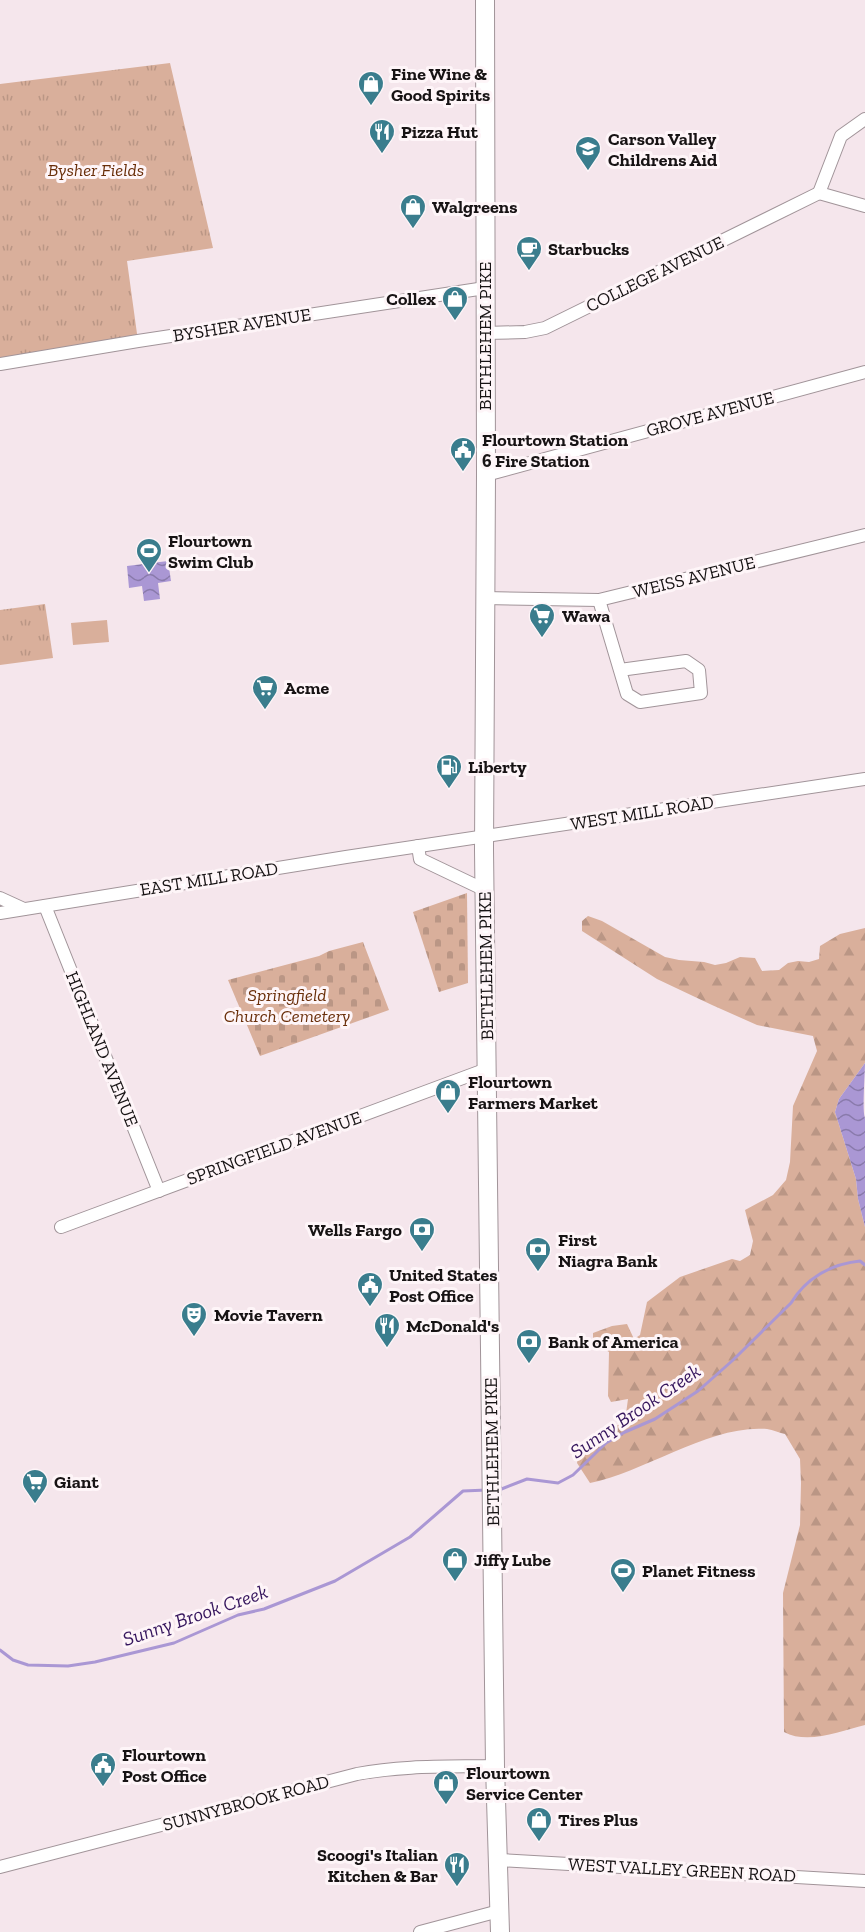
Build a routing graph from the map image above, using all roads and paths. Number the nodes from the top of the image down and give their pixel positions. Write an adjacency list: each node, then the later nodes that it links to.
1 (485, 0): 5 (main road, BETHLEHEM PIKE)
2 (865, 119): 3 (street)
3 (819, 193): 4 (street); 6 (street, COLLEGE AVENUE)
4 (865, 206)
5 (485, 288): 6 (main road, BETHLEHEM PIKE); 7 (street, BYSHER AVENUE)
6 (485, 333): 9 (main road, BETHLEHEM PIKE)
7 (0, 364)
8 (865, 372): 9 (street, GROVE AVENUE)
9 (486, 475): 11 (main road, BETHLEHEM PIKE)
10 (865, 535): 12 (street, WEISS AVENUE)
11 (484, 598): 12 (street, WEISS AVENUE); 15 (main road, BETHLEHEM PIKE)
12 (599, 600): 13 (street)
13 (620, 670): 13 (street)
14 (865, 779): 15 (street, WEST MILL ROAD)
15 (484, 837): 16 (street, WEST MILL ROAD); 17 (main road, BETHLEHEM PIKE)
16 (418, 846): 17 (street); 19 (street, EAST MILL ROAD)
17 (485, 890): 22 (main road, BETHLEHEM PIKE)
18 (0, 898): 20 (street)
19 (45, 906): 20 (street, EAST MILL ROAD); 23 (street, HIGHLAND AVENUE)
20 (25, 909): 21 (street, EAST MILL ROAD)
21 (0, 913)
22 (487, 1069): 23 (street, SPRINGFIELD AVENUE); 25 (main road, BETHLEHEM PIKE)
23 (159, 1191): 24 (street, SPRINGFIELD AVENUE)
24 (61, 1227)
25 (495, 1766): 26 (main road, BETHLEHEM PIKE); 27 (street, SUNNYBROOK ROAD)
26 (499, 1860): 28 (street, WEST VALLEY GREEN ROAD); 29 (main road, BETHLEHEM PIKE)
27 (0, 1867)
28 (865, 1881)
29 (499, 1911): 30 (street); 31 (main road, BETHLEHEM PIKE)
30 (420, 1932)
31 (500, 1932)

